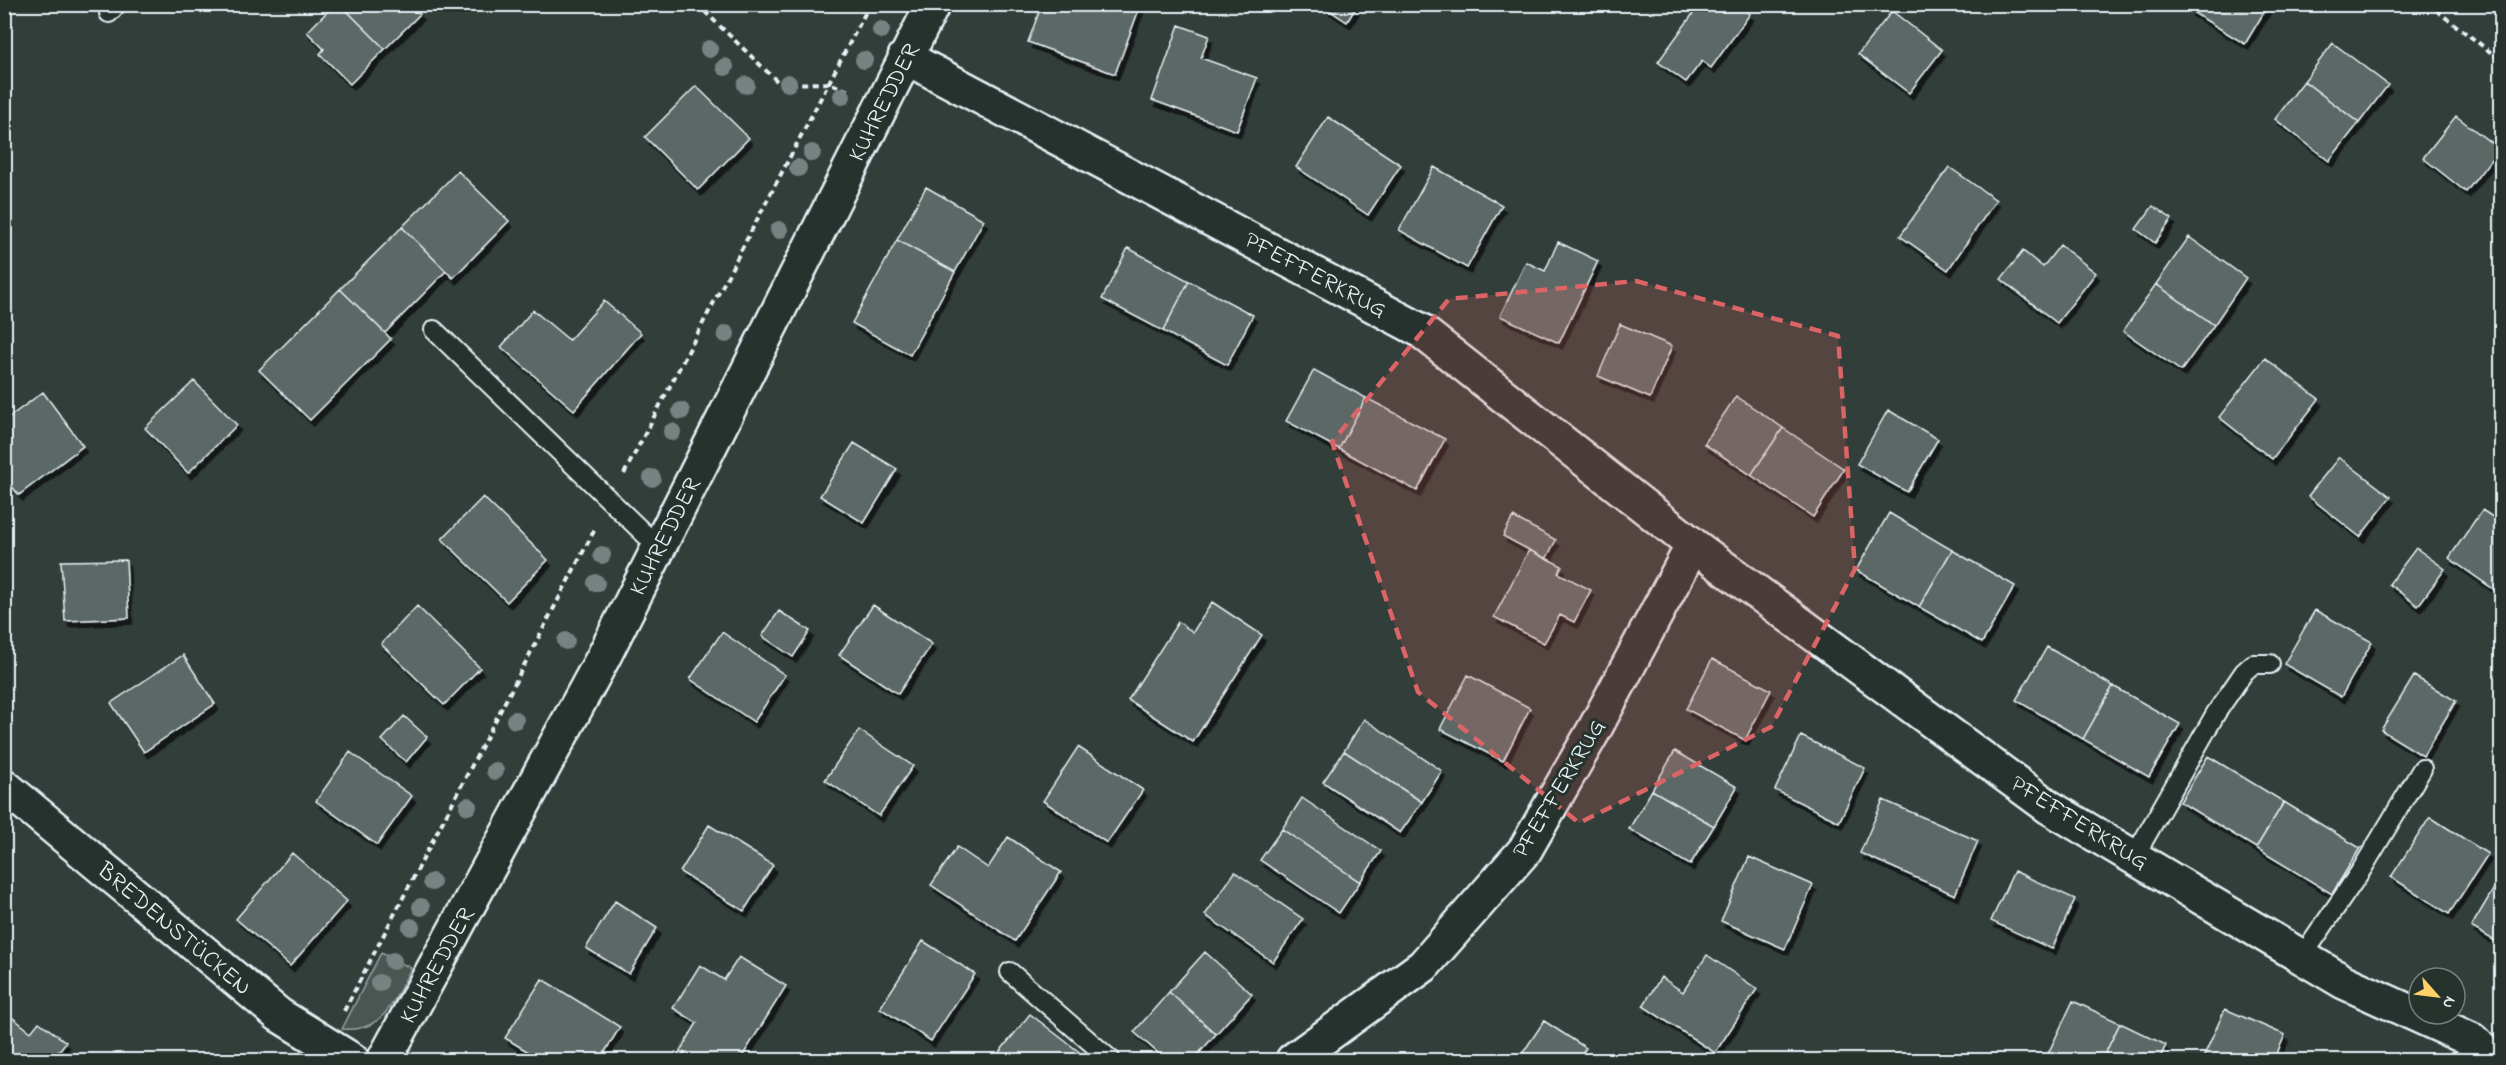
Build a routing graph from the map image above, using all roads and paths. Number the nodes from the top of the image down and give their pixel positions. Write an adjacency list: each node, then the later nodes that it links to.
1 (697, 4): 7 (path)
2 (870, 4): 7 (path)
3 (933, 4): 5 (street, KUHREDDER)
4 (2428, 4): 6 (path)
5 (905, 57): 8 (street, KUHREDDER); 11 (street, PFEFFERKRUG)
6 (2502, 61)
7 (829, 83): 8 (path); 10 (path)
8 (882, 103): 12 (street, KUHREDDER)
9 (434, 330): 10 (lane)
10 (610, 500): 12 (lane); 19 (path)
11 (1693, 545): 16 (street, PFEFFERKRUG); 22 (street, PFEFFERKRUG)
12 (658, 547): 20 (street, KUHREDDER)
13 (2270, 664): 16 (lane)
14 (2422, 769): 17 (lane)
15 (4, 786): 19 (street, BREDENSTÜCKEN)
16 (2134, 857): 17 (street, PFEFFERKRUG)
17 (2302, 957): 23 (street, PFEFFERKRUG)
18 (1010, 972): 21 (lane)
19 (339, 1053)
20 (384, 1060)
21 (1111, 1060)
22 (1293, 1060)
23 (2491, 1060)

